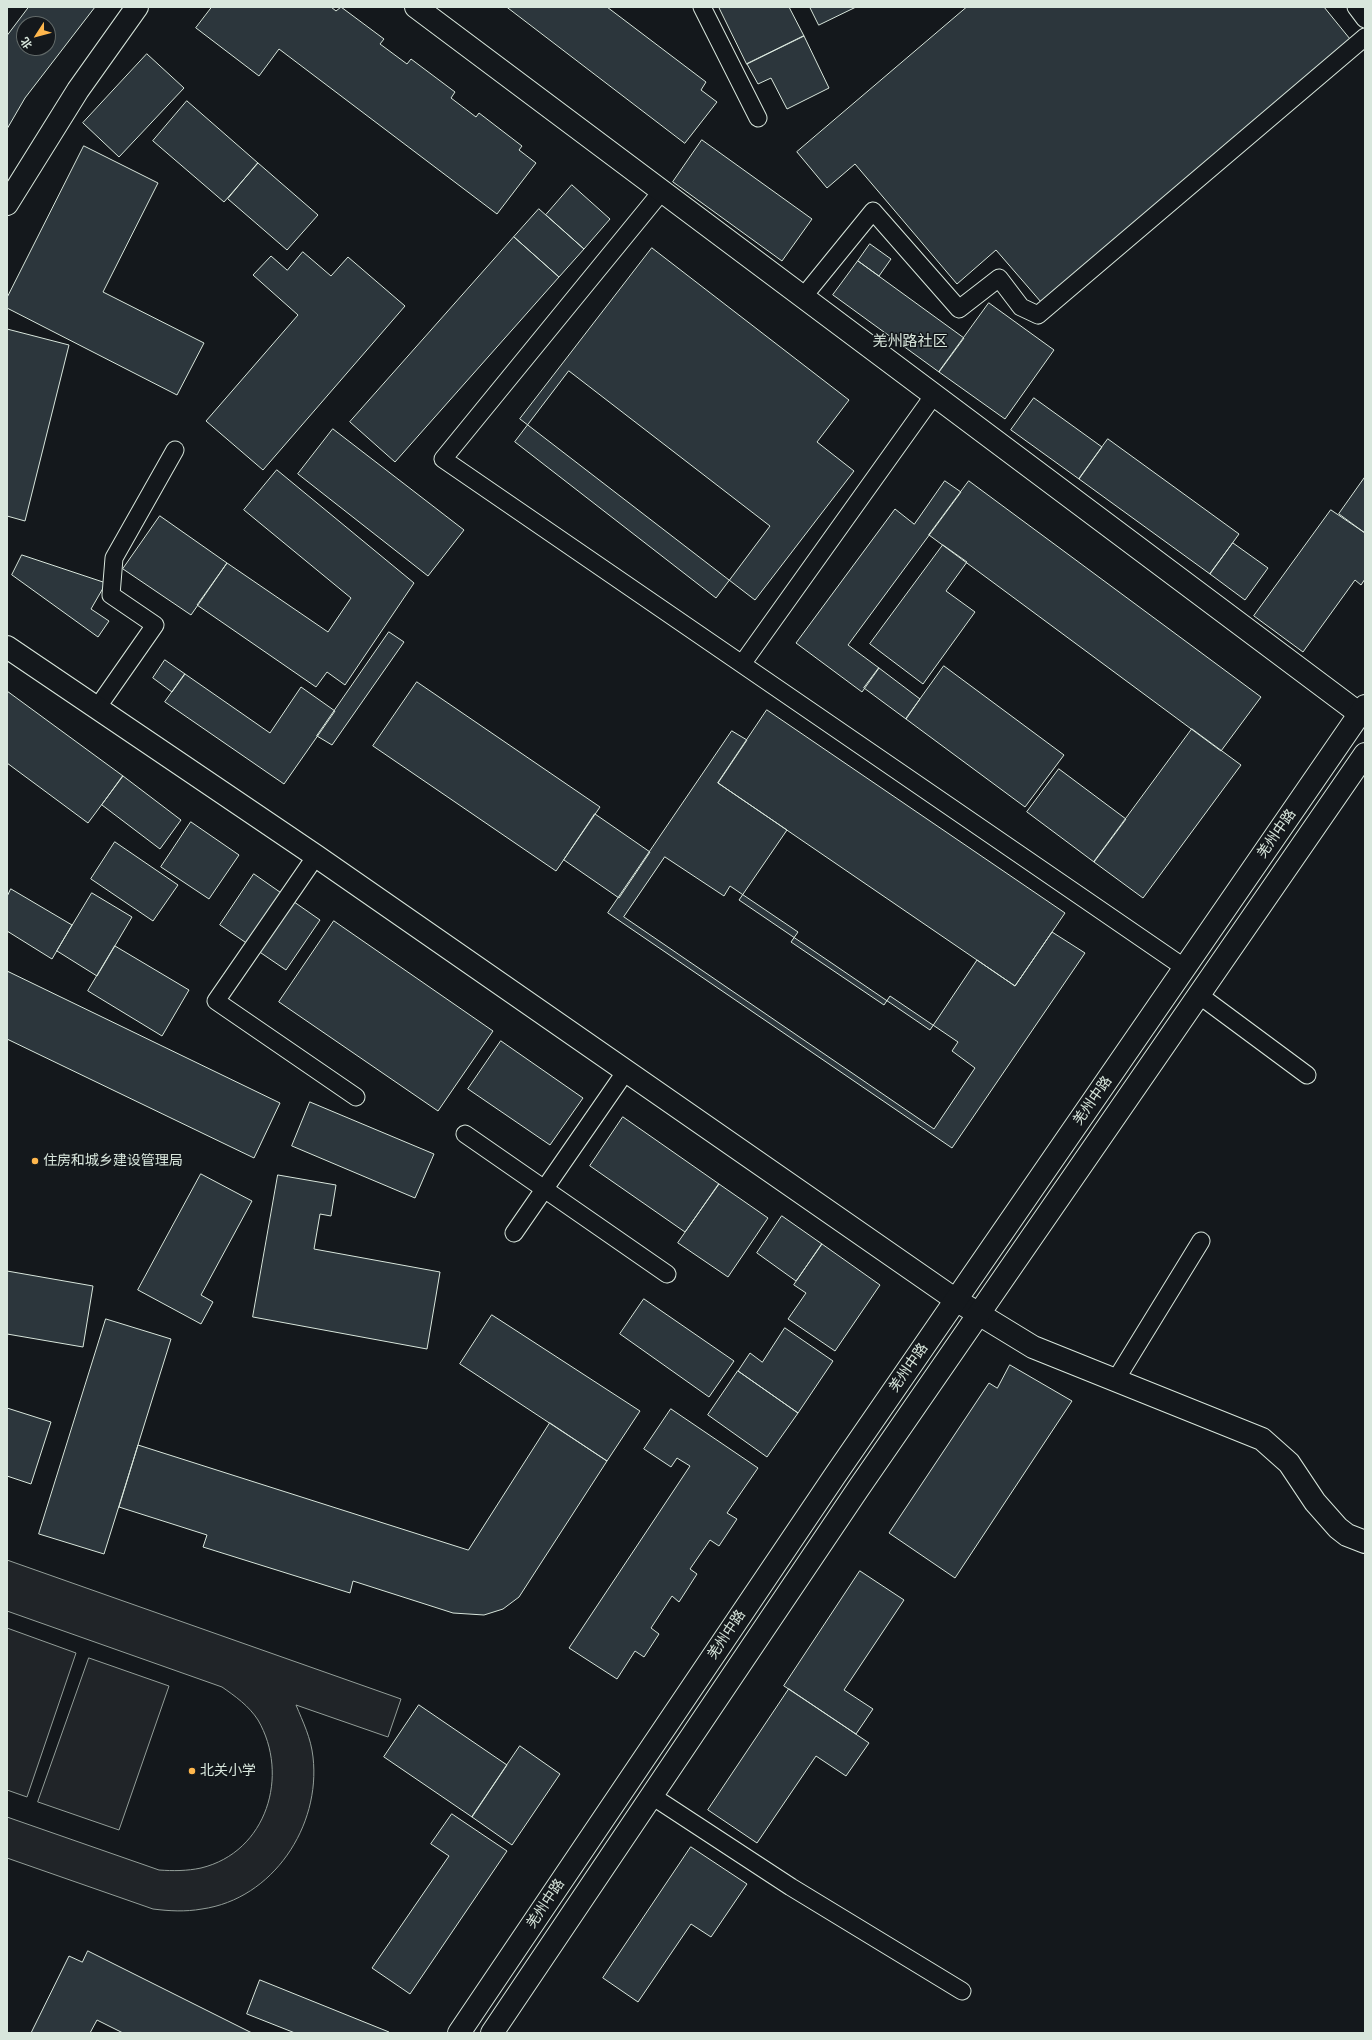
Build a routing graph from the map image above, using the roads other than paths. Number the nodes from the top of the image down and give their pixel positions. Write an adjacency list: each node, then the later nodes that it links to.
1 (138, 7): 9 (main road)
2 (416, 7): 8 (main road)
3 (702, 7): 7 (lane)
4 (1356, 7): 5 (lane)
5 (1365, 19)
6 (1365, 37): 10 (lane)
7 (758, 118)
8 (662, 191): 10 (main road); 14 (lane)
9 (7, 204)
10 (803, 297): 11 (main road)
11 (934, 394): 14 (lane); 16 (main road)
12 (175, 450): 15 (lane)
13 (7, 647): 15 (main road)
14 (742, 664): 19 (lane)
15 (97, 708): 18 (main road)
16 (1362, 710): 19 (main road, 羌州中路)
17 (1365, 754): 20 (main road, 羌州中路)
18 (316, 856): 21 (main road); 23 (lane)
19 (1185, 968): 29 (main road, 羌州中路)
20 (1199, 995): 22 (lane); 30 (main road, 羌州中路)
21 (626, 1071): 25 (lane); 29 (main road)
22 (1307, 1075)
23 (356, 1097)
24 (465, 1134): 25 (lane)
25 (544, 1189): 26 (lane); 28 (lane)
26 (514, 1233)
27 (1201, 1241): 31 (lane)
28 (667, 1274)
29 (956, 1300): 30 (main road); 35 (main road, 羌州中路)
30 (979, 1314): 31 (main road); 33 (main road, 羌州中路)
31 (1115, 1381): 32 (main road)
32 (1365, 1542)
33 (652, 1796): 34 (lane); 36 (main road, 羌州中路)
34 (962, 1991)
35 (459, 2033)
36 (492, 2033)

